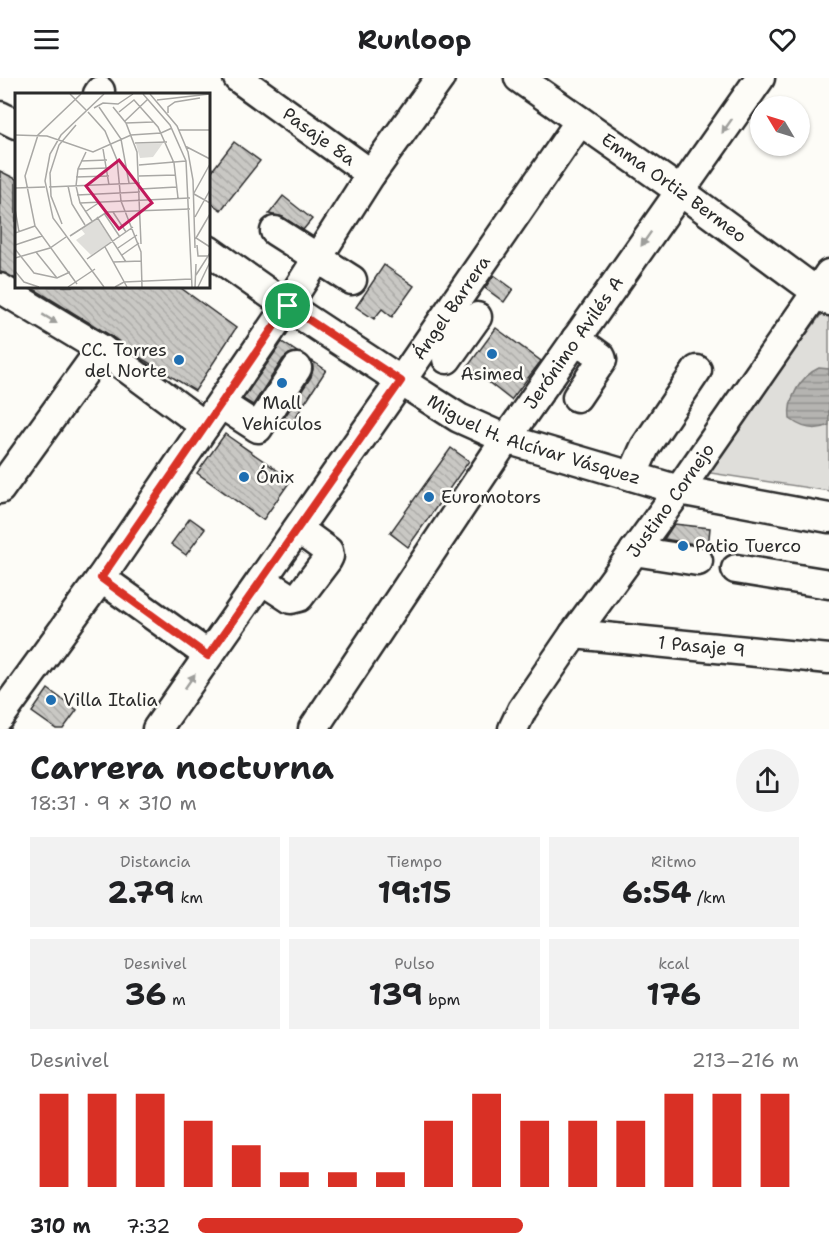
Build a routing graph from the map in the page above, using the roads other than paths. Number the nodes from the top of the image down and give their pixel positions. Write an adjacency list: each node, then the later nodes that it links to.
1 (238, 78): 9 (street, Pasaje 8a)
2 (440, 78): 9 (street)
3 (519, 78): 5 (street, Emma Ortiz Bermeo)
4 (760, 78): 10 (street, Jerónimo Avilés A, one-way to 10)
5 (551, 87): 7 (street, Emma Ortiz Bermeo)
6 (0, 116): 8 (street)
7 (580, 121): 10 (street, Emma Ortiz Bermeo); 20 (street, Ángel Barrera)
8 (15, 124)
9 (371, 174): 13 (street)
10 (680, 191): 16 (street, Emma Ortiz Bermeo); 19 (street, Jerónimo Avilés A, one-way to 19)
11 (275, 231): 13 (street)
12 (210, 251): 17 (street, Miguel H. Alcívar Vásquez)
13 (317, 260): 14 (street); 17 (street)
14 (352, 280)
15 (0, 288): 21 (street, one-way to 21)
16 (825, 288): 30 (street, Justino Cornejo)
17 (288, 306): 24 (street, Miguel H. Alcívar Vásquez); 26 (street)
18 (477, 317): 20 (street)
19 (576, 339): 25 (street); 27 (street, Jerónimo Avilés A)
20 (445, 347): 24 (street, Ángel Barrera)
21 (101, 349): 26 (street); 29 (street)
22 (297, 368): 26 (street)
23 (697, 370): 28 (street)
24 (401, 381): 27 (street, Miguel H. Alcívar Vásquez); 32 (street, Ángel Barrera)
25 (577, 397)
26 (213, 415): 36 (street)
27 (506, 439): 28 (street, Miguel H. Alcívar Vásquez); 43 (street, Jerónimo Avilés A)
28 (632, 476): 30 (street, Miguel H. Alcívar Vásquez)
29 (0, 489)
30 (679, 490): 31 (street, Miguel H. Alcívar Vásquez); 33 (street, Justino Cornejo)
31 (829, 518)
32 (298, 529): 37 (street, Ángel Barrera); 37 (street)
33 (634, 551): 34 (street); 39 (street, Justino Cornejo)
34 (699, 561)
35 (736, 569): 38 (street)
36 (101, 578): 40 (street); 42 (street)
37 (262, 580): 40 (street, Ángel Barrera)
38 (829, 584)
39 (574, 634): 41 (street, 1 Pasaje 9); 45 (street, Justino Cornejo)
40 (208, 656): 44 (street, Ángel Barrera, one-way to 40)
41 (829, 659)
42 (0, 717)
43 (322, 722)
44 (156, 729)
45 (513, 729)

